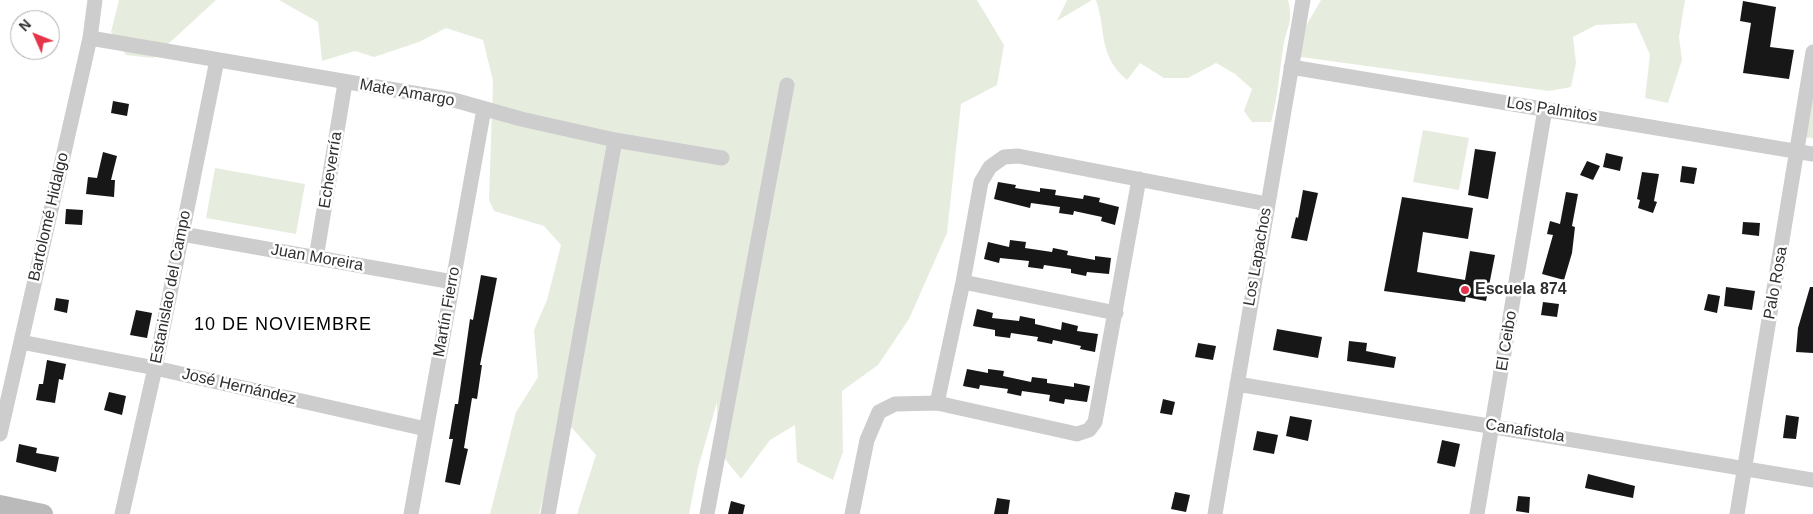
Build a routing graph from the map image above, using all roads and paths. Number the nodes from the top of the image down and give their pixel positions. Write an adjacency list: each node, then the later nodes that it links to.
1 (94, 0): 3 (street, Bartolomé Hidalgo)
2 (1303, 0): 6 (street, Los Lapachos)
3 (90, 38): 5 (street, Mate Amargo); 21 (street, Bartolomé Hidalgo)
4 (1813, 52): 12 (street, Palo Rosa)
5 (217, 60): 7 (street, Mate Amargo); 16 (street, Estanislao del Campo)
6 (1291, 67): 10 (street, Los Palmitos); 15 (street, Los Lapachos)
7 (345, 83): 9 (street, Mate Amargo); 17 (street, Echeverría)
8 (787, 85): 35 (street)
9 (484, 109): 11 (street, Mate Amargo); 18 (street, Martín Fierro)
10 (1545, 109): 12 (street, Los Palmitos); 25 (street, El Ceibo)
11 (615, 140): 13 (street, Mate Amargo); 34 (street)
12 (1806, 153): 28 (street, Palo Rosa)
13 (722, 158)
14 (1139, 179): 15 (street); 19 (street); 20 (street)
15 (1267, 204): 23 (street, Los Lapachos)
16 (182, 234): 17 (street, Juan Moreira); 22 (street, Estanislao del Campo)
17 (316, 258): 18 (street, Juan Moreira)
18 (453, 282): 26 (street, Martín Fierro)
19 (963, 282): 20 (street); 24 (street)
20 (1116, 313): 24 (street)
21 (21, 342): 22 (street, José Hernández); 27 (street, Bartolomé Hidalgo)
22 (155, 368): 26 (street, José Hernández); 32 (street, Estanislao del Campo)
23 (1237, 384): 25 (street, Canafistola); 37 (street, Los Lapachos)
24 (937, 402): 36 (street)
25 (1493, 426): 28 (street, Canafistola); 38 (street, El Ceibo)
26 (426, 429): 33 (street, Martín Fierro)
27 (0, 434)
28 (1745, 468): 29 (street, Canafistola); 39 (street, Palo Rosa)
29 (1813, 480)
30 (0, 505): 31 (main road)
31 (43, 514)
32 (122, 514)
33 (411, 514)
34 (548, 514)
35 (706, 514)
36 (852, 514)
37 (1215, 514)
38 (1477, 514)
39 (1737, 514)

